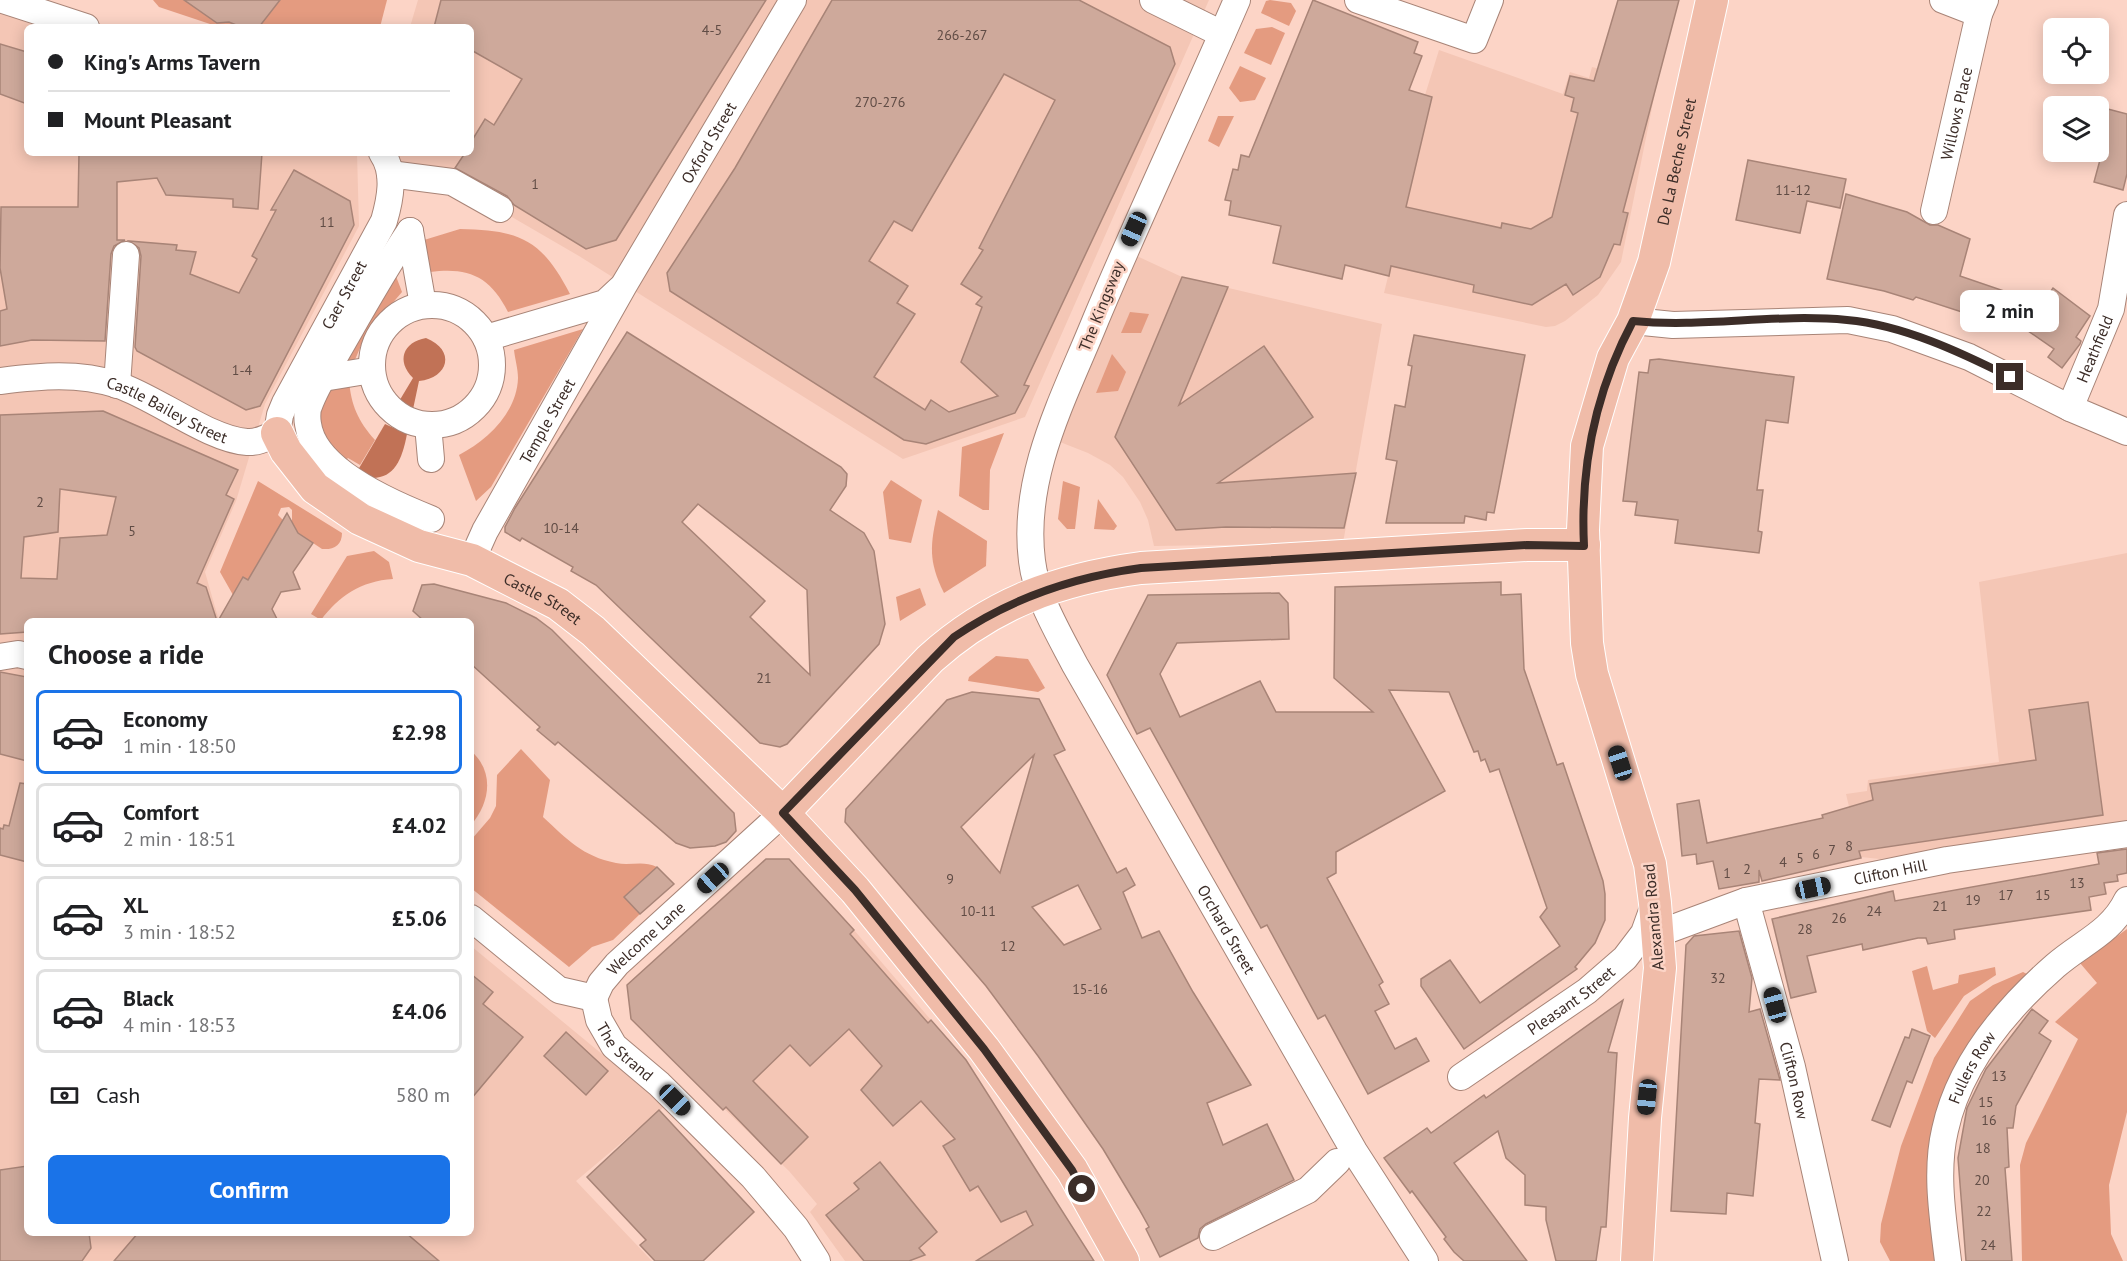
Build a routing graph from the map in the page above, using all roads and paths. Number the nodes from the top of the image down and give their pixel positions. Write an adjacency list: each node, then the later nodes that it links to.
1 (3, 0): 10 (street)
2 (793, 0): 17 (street, Oxford Street)
3 (1153, 0): 11 (street)
4 (1237, 0): 11 (street, The Kingsway)
5 (1358, 0): 6 (street)
6 (1490, 0)
7 (1712, 0): 19 (main road, De La Beche Street)
8 (1943, 0): 9 (street)
9 (1982, 7): 14 (street, Willows Place)
10 (77, 24)
11 (1222, 34): 33 (street, The Kingsway)
12 (386, 164): 13 (street); 28 (street, Caer Street)
13 (500, 209)
14 (1934, 211)
15 (2127, 215): 25 (street, Heathfield)
16 (126, 255): 24 (street)
17 (624, 285): 20 (street); 32 (street, Temple Street)
18 (423, 305): 20 (street); 21 (street); 22 (street)
19 (1633, 321): 25 (street); 31 (main road, De La Beche Street)
20 (486, 338): 26 (street)
21 (372, 370): 22 (street); 26 (street)
22 (323, 378): 30 (street)
23 (0, 381): 24 (street, Castle Bailey Street)
24 (117, 385): 28 (street, Castle Bailey Street)
25 (2070, 408): 27 (street)
26 (428, 425): 29 (street)
27 (2127, 432)
28 (278, 433): 32 (main road, Castle Street)
29 (431, 459)
30 (431, 519)
31 (1584, 546): 33 (main road); 40 (main road, Alexandra Road)
32 (472, 560): 36 (main road, Castle Street)
33 (1041, 591): 36 (main road); 48 (street, Orchard Street)
34 (24, 655): 35 (street)
35 (0, 657)
36 (783, 813): 42 (street, Welcome Lane); 47 (main road, Castle Street)
37 (2127, 834): 39 (street, Clifton Hill)
38 (2127, 900): 51 (street, Fullers Row)
39 (1746, 901): 40 (street, Clifton Hill); 50 (street, Clifton Row)
40 (1656, 919): 43 (street, Pleasant Street); 49 (main road, Alexandra Road)
41 (474, 920): 42 (street, The Strand)
42 (594, 998): 46 (street, The Strand)
43 (1461, 1077)
44 (1337, 1162): 45 (street)
45 (1213, 1237)
46 (817, 1261)
47 (1123, 1261)
48 (1425, 1261)
49 (1637, 1261)
50 (1835, 1261)
51 (1948, 1261)

